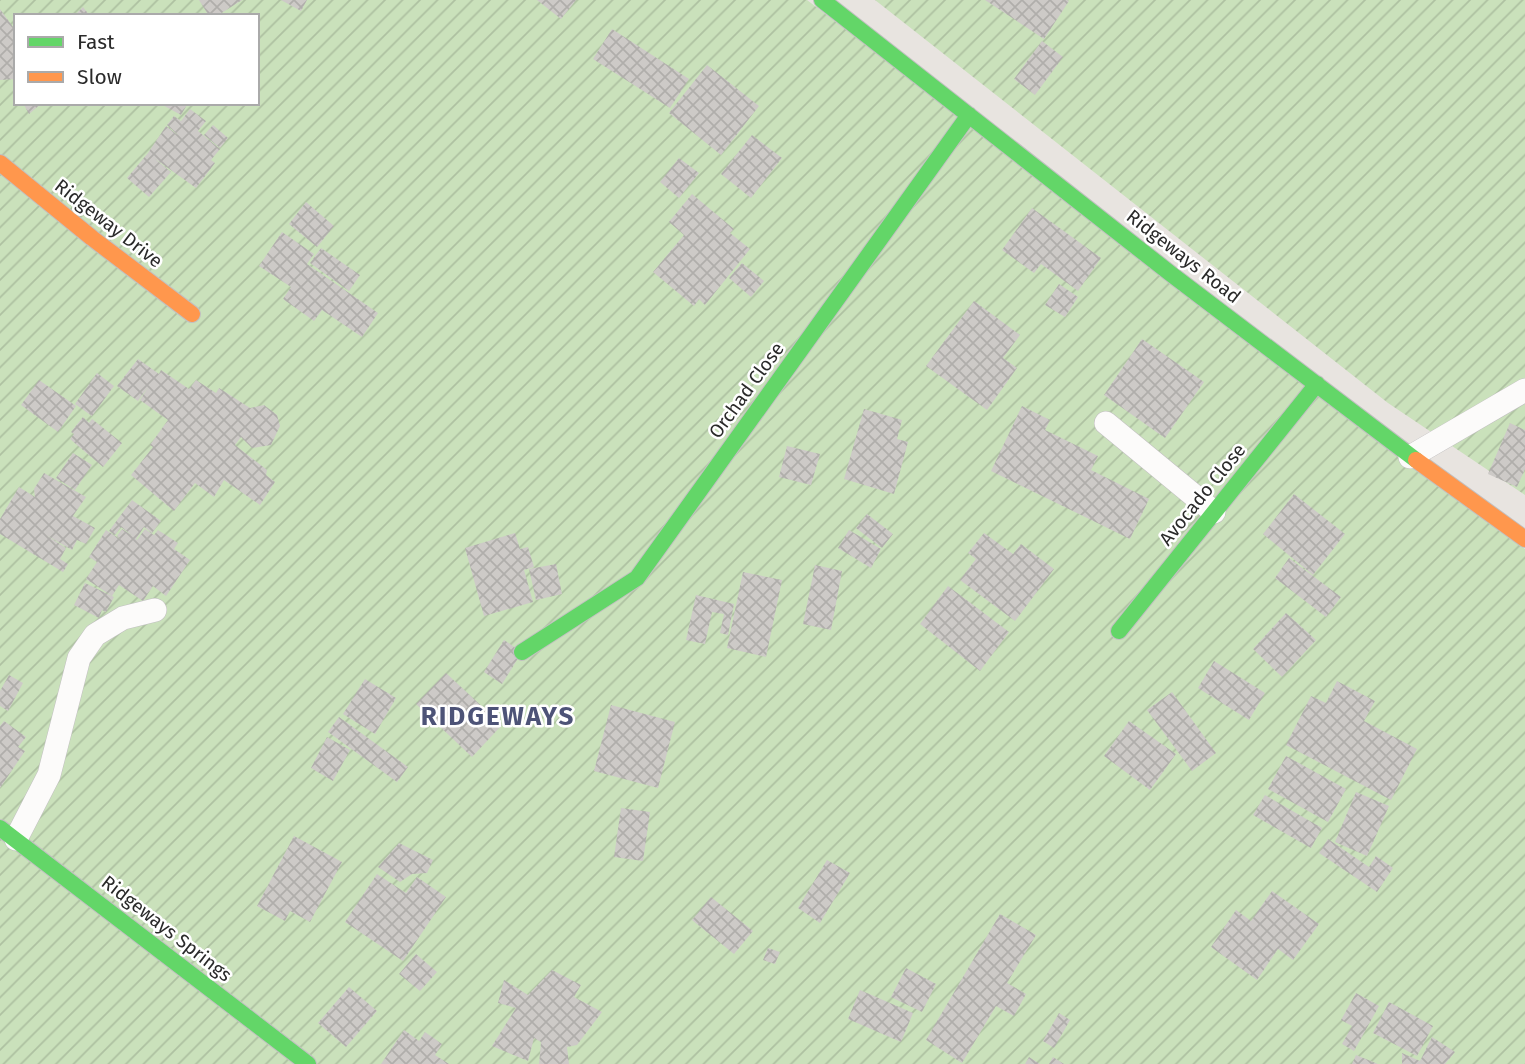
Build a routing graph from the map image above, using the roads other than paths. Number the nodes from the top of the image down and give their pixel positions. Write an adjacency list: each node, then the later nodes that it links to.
1 (822, 0): 2 (street, Ridgeways Road)
2 (969, 115): 5 (street, Ridgeways Road); 13 (street, Orchad Close)
3 (0, 163): 4 (street, Ridgeway Drive)
4 (192, 314)
5 (1317, 384): 8 (street, Ridgeways Road); 9 (street, Avocado Close)
6 (1525, 390): 8 (street)
7 (1106, 423): 9 (street)
8 (1410, 457): 10 (street, Ridgeways Road)
9 (1214, 512): 12 (street, Avocado Close)
10 (1525, 539)
11 (155, 610): 14 (street)
12 (1119, 631)
13 (522, 652)
14 (8, 833): 15 (street, Ridgeways Springs)
15 (308, 1064)

